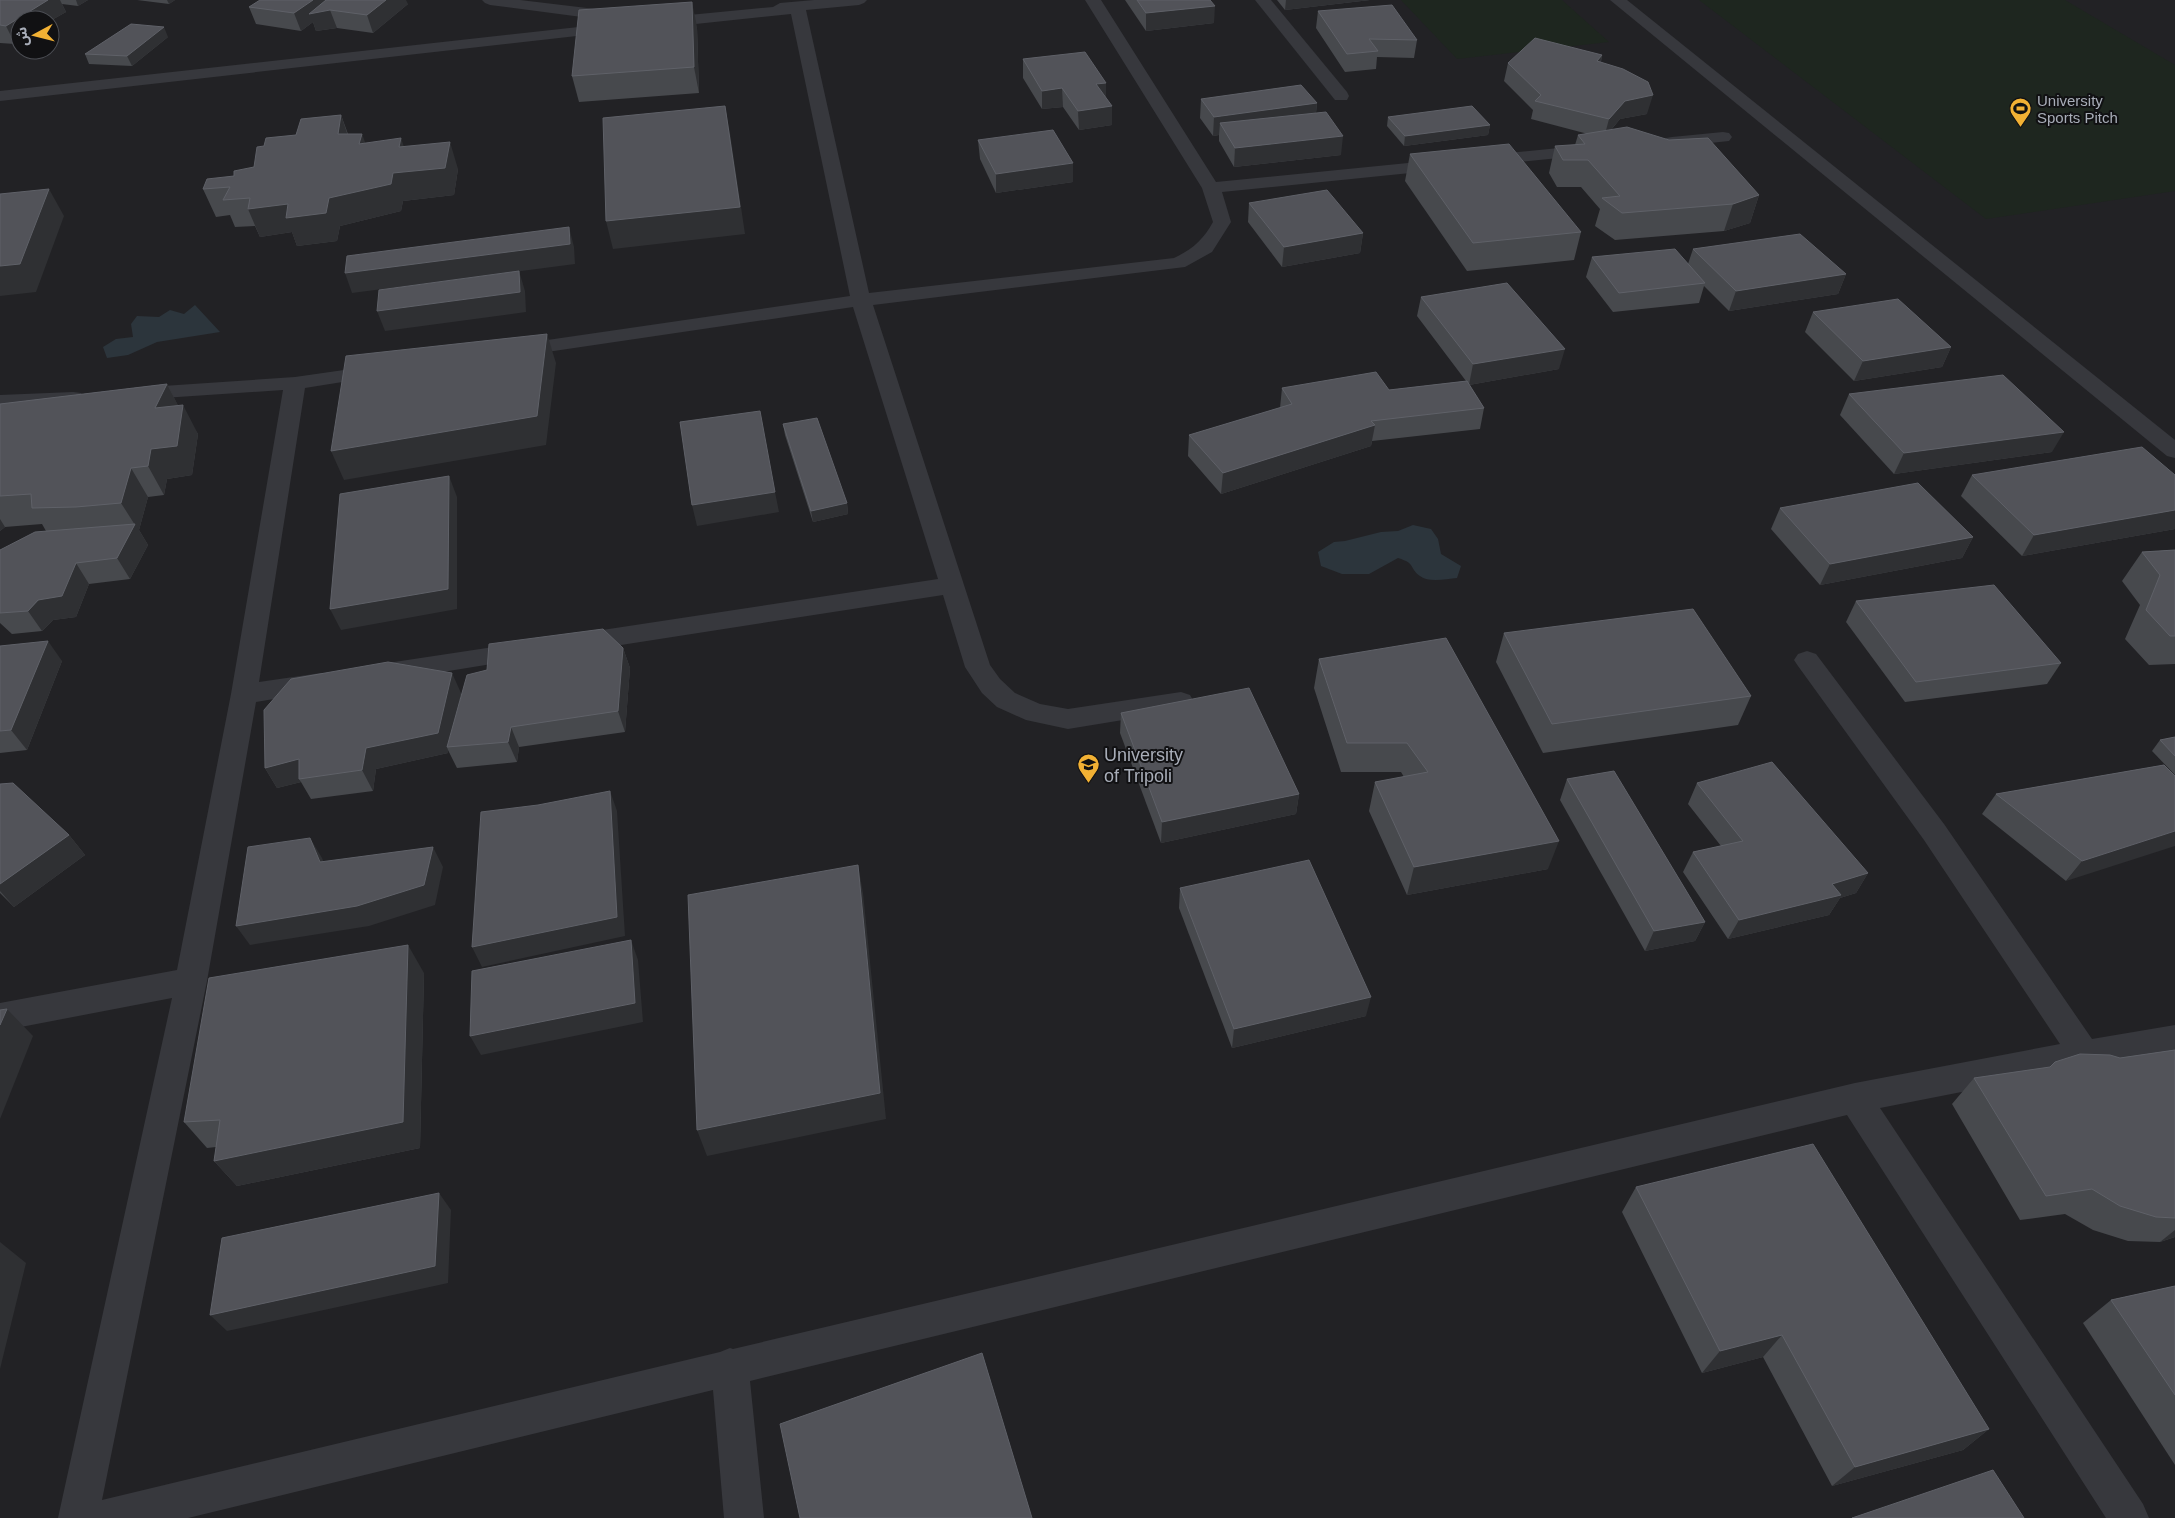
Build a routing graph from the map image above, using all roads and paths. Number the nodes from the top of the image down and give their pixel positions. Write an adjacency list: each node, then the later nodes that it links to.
1 (490, 0): 7 (street)
2 (859, 0): 6 (street)
3 (1093, 0): 13 (street)
4 (1263, 0): 9 (street)
5 (1618, 0): 19 (street)
6 (793, 8): 7 (street); 14 (street)
7 (636, 21): 8 (street)
8 (0, 96)
9 (1341, 96)
10 (1723, 137): 11 (street)
11 (1656, 144)
12 (1608, 149): 13 (street)
13 (1211, 188): 14 (street)
14 (862, 300): 15 (street); 20 (street)
15 (490, 354)
16 (402, 367): 17 (street)
17 (295, 383): 18 (street); 22 (street)
18 (0, 402)
19 (2175, 452)
20 (953, 585): 22 (street); 23 (street)
21 (1807, 660): 27 (street)
22 (244, 694): 24 (street)
23 (1203, 699)
24 (191, 981): 25 (street); 30 (street)
25 (0, 1017)
26 (2175, 1039): 27 (street)
27 (2084, 1054): 28 (street)
28 (1855, 1098): 29 (street); 33 (street)
29 (730, 1367): 31 (street); 32 (street)
30 (78, 1518)
31 (106, 1518)
32 (744, 1518)
33 (2129, 1518)

